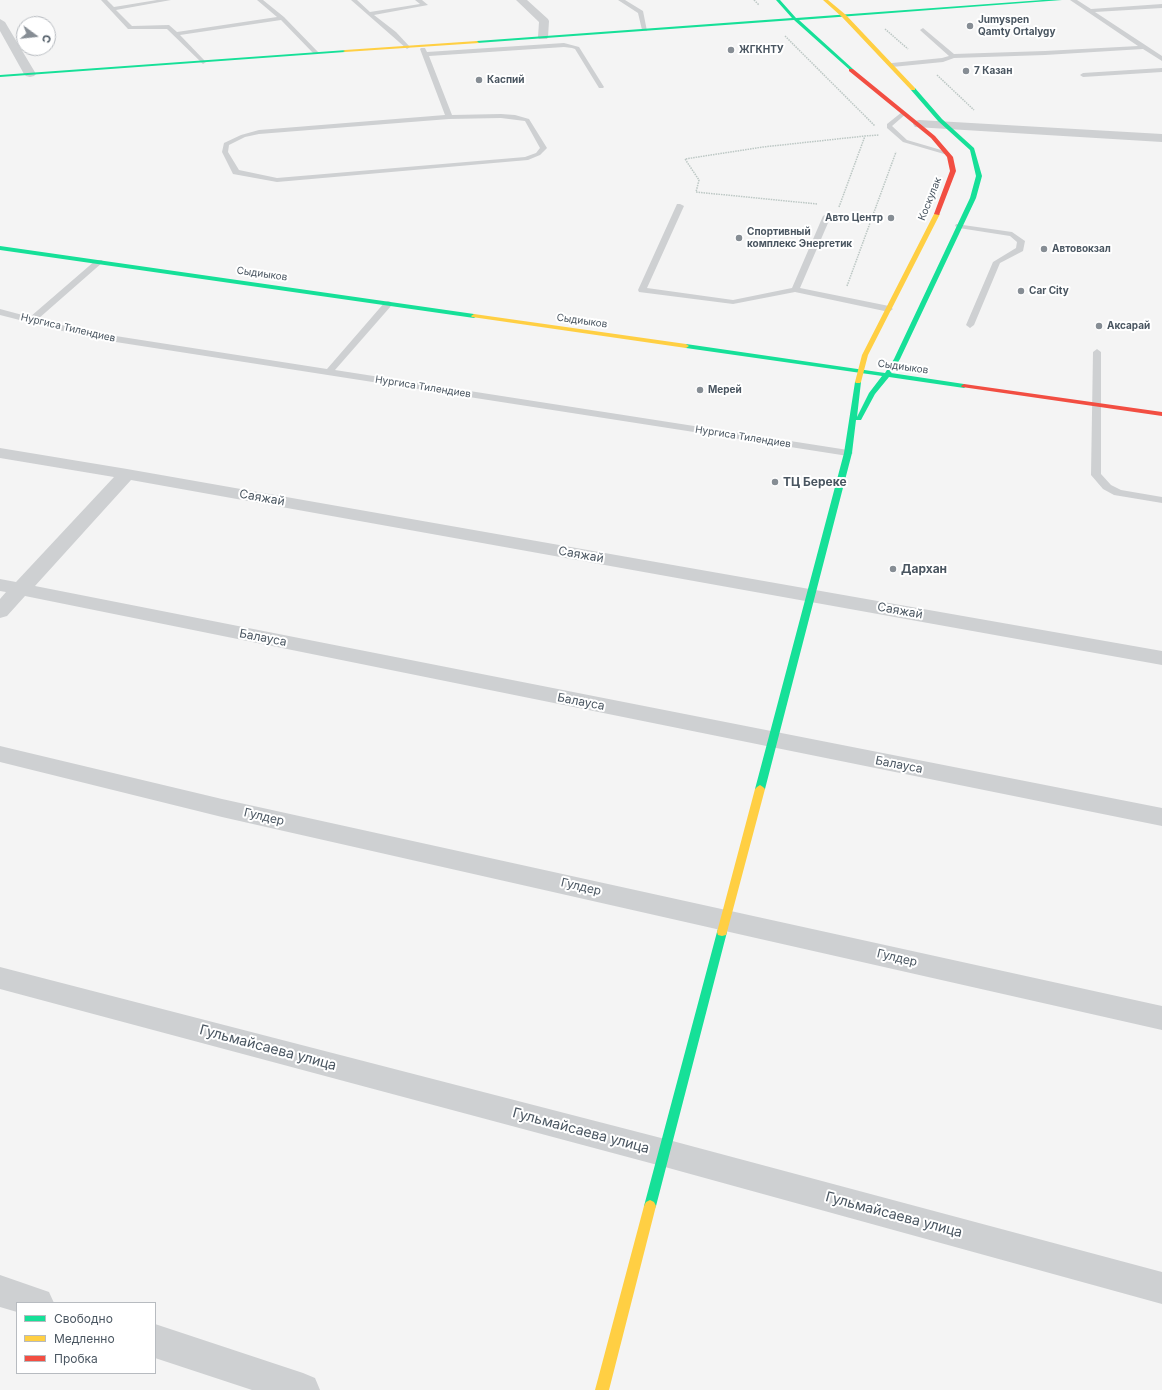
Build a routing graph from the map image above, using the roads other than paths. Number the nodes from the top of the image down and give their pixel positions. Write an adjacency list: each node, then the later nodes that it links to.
1 (104, 0): 13 (lane)
2 (168, 0): 13 (lane)
3 (260, 0): 17 (lane)
4 (354, 0): 15 (lane)
5 (418, 0): 15 (lane)
6 (522, 0): 23 (street)
7 (620, 0): 20 (lane)
8 (778, 0): 18 (street, Коскулак)
9 (825, 0): 16 (street)
10 (1060, 0): 16 (street)
11 (1073, 0): 14 (lane)
12 (1162, 6): 14 (lane)
13 (111, 9): 22 (lane)
14 (1089, 11): 27 (lane)
15 (369, 14): 25 (lane)
16 (844, 16): 18 (street); 31 (street)
17 (282, 18): 22 (lane); 29 (lane)
18 (795, 19): 20 (street); 35 (street, Коскулак)
19 (0, 22): 40 (street)
20 (645, 30): 23 (street)
21 (923, 30): 33 (lane)
22 (175, 34): 37 (lane)
23 (543, 37): 24 (street)
24 (529, 38): 26 (lane); 28 (street)
25 (407, 47): 28 (street); 29 (street)
26 (534, 47): 28 (lane); 30 (lane); 43 (lane)
27 (1144, 47): 33 (lane); 36 (lane)
28 (423, 50): 45 (lane)
29 (316, 53): 37 (street)
30 (547, 54)
31 (882, 55): 32 (street); 38 (street)
32 (866, 56)
33 (953, 56): 38 (lane)
34 (851, 57): 35 (street)
35 (836, 58): 44 (street, Коскулак)
36 (1162, 59)
37 (203, 62): 40 (street)
38 (892, 65): 47 (street)
39 (1162, 70): 41 (lane)
40 (30, 74): 42 (street)
41 (1083, 75)
42 (0, 76)
43 (601, 87)
44 (904, 113): 46 (street, Коскулак); 49 (lane)
45 (449, 117): 45 (lane)
46 (919, 124): 47 (street); 49 (street, Коскулак)
47 (946, 125): 48 (street); 52 (street)
48 (1162, 138)
49 (946, 153): 57 (street, Коскулак)
50 (680, 206): 55 (lane)
51 (827, 216): 55 (lane)
52 (959, 226): 60 (lane); 64 (street)
53 (0, 248): 54 (street, Сыдиыков)
54 (100, 262): 56 (street, Сыдиыков); 59 (lane)
55 (795, 290): 57 (lane)
56 (388, 304): 62 (street, Сыдиыков); 63 (lane)
57 (889, 309): 62 (street, Коскулак)
58 (0, 312): 59 (lane, Нургиса Тилендиев)
59 (32, 320): 63 (lane, Нургиса Тилендиев)
60 (970, 324)
61 (1097, 352): 65 (lane)
62 (860, 372): 64 (street, Сыдиыков); 67 (street, Коскулак)
63 (328, 373): 69 (lane, Нургиса Тилендиев)
64 (886, 376): 65 (street, Сыдиыков); 67 (street)
65 (1097, 405): 66 (street, Сыдиыков); 71 (lane)
66 (1162, 414)
67 (851, 440): 69 (street)
68 (0, 453): 70 (street, Саяжай)
69 (848, 454): 73 (street)
70 (127, 474): 72 (street); 73 (street, Саяжай)
71 (1162, 500)
72 (10, 587): 74 (street); 76 (street, Балауса)
73 (811, 596): 75 (street, Саяжай); 76 (street)
74 (0, 611)
75 (1162, 658)
76 (773, 741): 78 (street, Балауса); 79 (street)
77 (0, 754): 79 (street, Гулдер)
78 (1162, 817)
79 (726, 920): 81 (street, Гулдер); 82 (street)
80 (0, 978): 82 (street, Гульмайсаева улица)
81 (1162, 1018)
82 (665, 1153): 83 (street, Гульмайсаева улица); 88 (street)
83 (1162, 1288)
84 (0, 1290): 85 (street)
85 (35, 1302)
86 (156, 1341): 87 (street)
87 (303, 1390)
88 (602, 1390)

